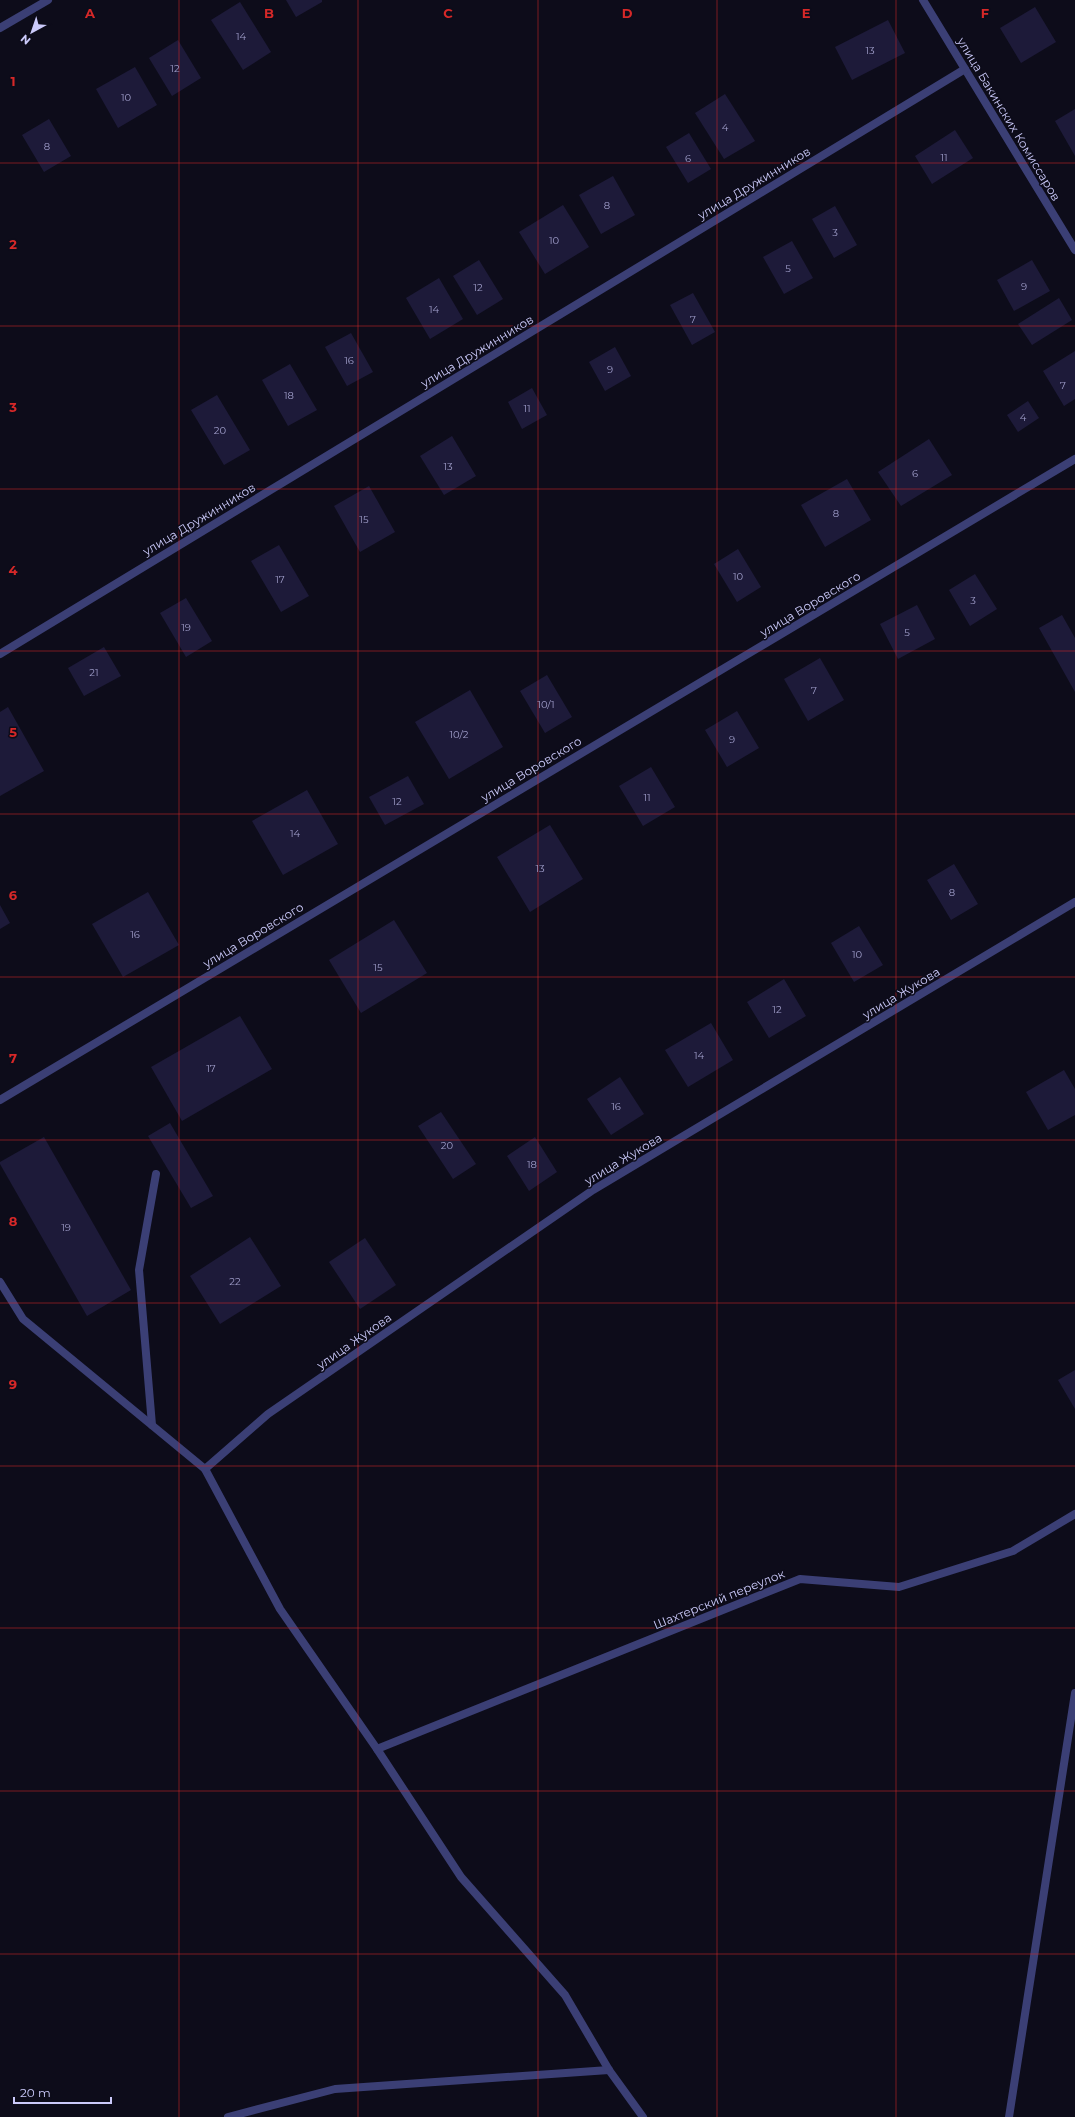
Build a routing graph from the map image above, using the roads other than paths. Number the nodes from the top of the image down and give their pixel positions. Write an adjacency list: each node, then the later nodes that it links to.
1 (48, 0): 3 (street)
2 (924, 0): 4 (street, улица Бакинских Комиссаров)
3 (0, 28)
4 (965, 69): 5 (street, улица Бакинских Комиссаров); 7 (street, улица Дружинников)
5 (1075, 250)
6 (1075, 459): 9 (street, улица Воровского)
7 (0, 654)
8 (1075, 902): 13 (street, улица Жукова)
9 (0, 1100)
10 (156, 1174): 12 (street)
11 (0, 1282): 12 (street)
12 (152, 1425): 13 (street)
13 (205, 1469): 16 (street)
14 (1075, 1514): 16 (street, Шахтерский переулок)
15 (1075, 1693): 20 (street)
16 (376, 1749): 17 (street)
17 (609, 2070): 18 (street); 19 (street)
18 (228, 2117)
19 (643, 2117)
20 (1009, 2117)

